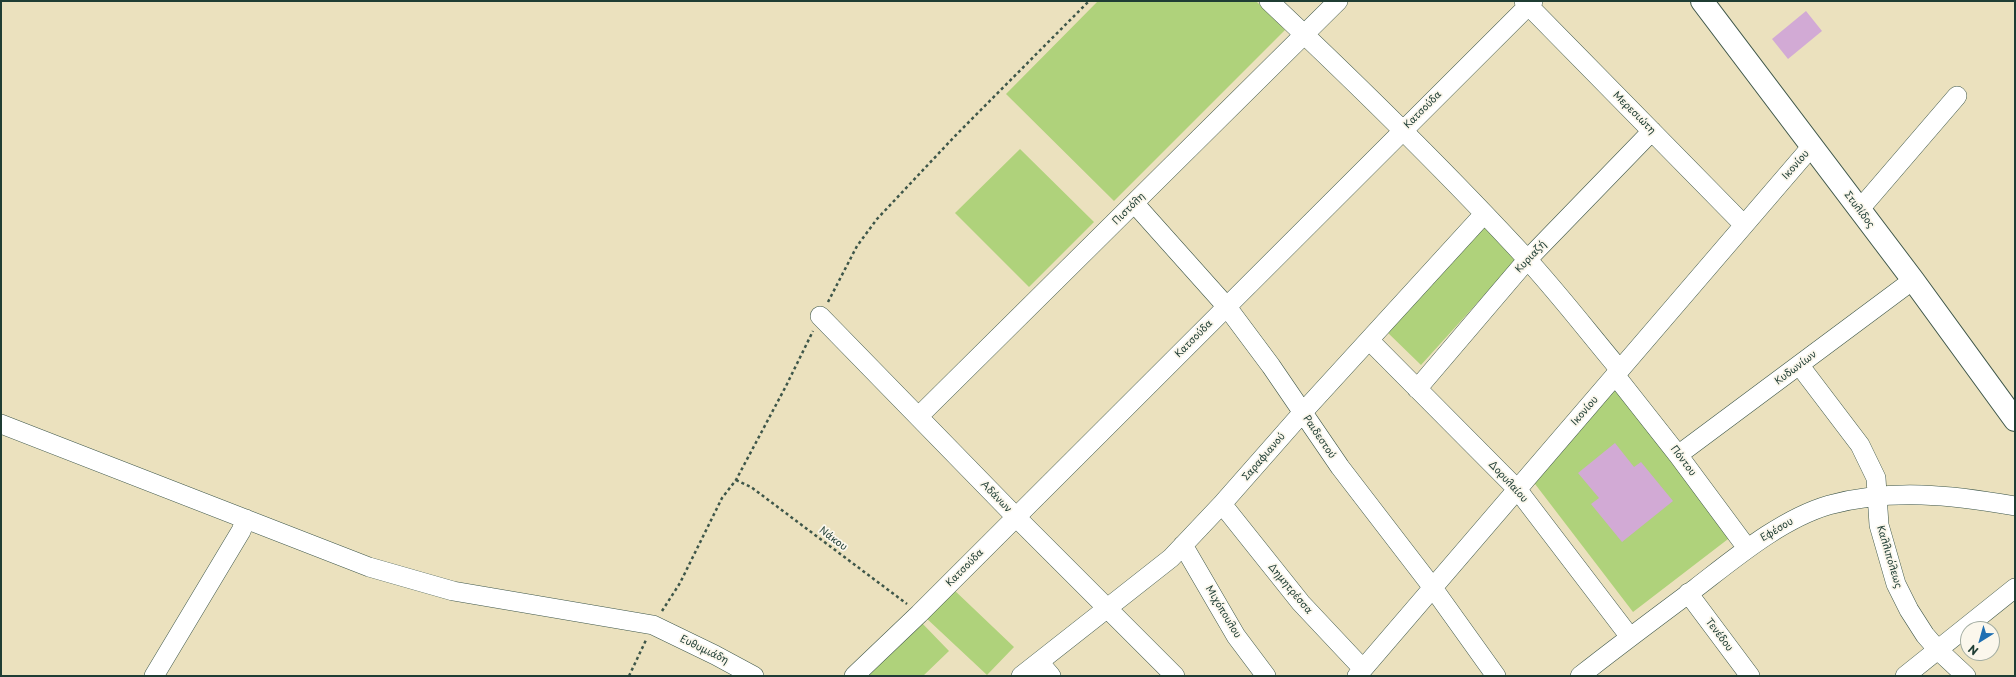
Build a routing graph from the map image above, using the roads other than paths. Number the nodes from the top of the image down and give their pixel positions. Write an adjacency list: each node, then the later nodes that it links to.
1 (1269, 1): 5 (street, Πόντου)
2 (1338, 1): 5 (street, Πιστόλη)
3 (1702, 1): 9 (main road, Στυλίδος)
4 (1528, 2): 7 (street, Κατσούδα); 8 (street, Μερεσιώτη)
5 (1305, 35): 7 (street, Πόντου); 10 (street, Πιστόλη)
6 (1957, 96): 11 (street)
7 (1402, 131): 12 (street, Πόντου); 16 (street, Κατσούδα)
8 (1652, 131): 13 (street, Μερεσιώτη); 14 (street, Κυριαζή)
9 (1812, 146): 11 (main road, Στυλίδος); 13 (street, Ικονίου)
10 (1135, 204): 16 (street, Ραιδεστού); 23 (street, Πιστόλη)
11 (1859, 210): 15 (main road, Στυλίδος)
12 (1484, 214): 14 (street, Πόντου); 18 (street, Σαραφιανού)
13 (1744, 226): 20 (street, Ικονίου)
14 (1527, 260): 20 (street, Πόντου); 21 (street, Κυριαζή)
15 (1913, 280): 19 (street, Κυδωνίων); 24 (main road, Στυλίδος)
16 (1227, 307): 22 (street, Ραιδεστού); 31 (street, Κατσούδα)
17 (820, 316): 23 (street, Αδάνων)
18 (1370, 341): 21 (street, Δορυλαίου); 22 (street, Σαραφιανού)
19 (1800, 366): 26 (street, Κυδωνίων); 28 (street, Καλλιπόλεως)
20 (1618, 372): 26 (street, Πόντου); 27 (street, Ικονίου)
21 (1417, 389): 27 (street, Δορυλαίου)
22 (1303, 412): 29 (street, Σαραφιανού); 35 (street, Ραιδεστού)
23 (918, 416): 31 (street, Αδάνων)
24 (2015, 420)
25 (1, 424): 32 (street, Ευθυμιάδη)
26 (1678, 455): 34 (street, Πόντου)
27 (1517, 489): 35 (street, Ικονίου); 39 (street, Δορυλαίου)
28 (1878, 496): 30 (street, Εφέσου); 34 (street, Εφέσου); 40 (street, Καλλιπόλεως)
29 (1222, 504): 33 (street, Σαραφιανού); 42 (street, Δημητρέσσα)
30 (2015, 506)
31 (1016, 517): 38 (street, Αδάνων); 45 (street, Κατσούδα)
32 (246, 519): 43 (street); 44 (street, Ευθυμιάδη)
33 (1183, 545): 38 (street, Σαραφιανού); 49 (street, Μιχόπουλου)
34 (1747, 548): 37 (street, Εφέσου)
35 (1433, 588): 42 (street, Ικονίου); 50 (street, Ραιδεστού)
36 (2015, 588): 40 (street)
37 (1688, 593): 39 (street, Εφέσου); 52 (street, Τενέδου)
38 (1107, 609): 41 (street, Σαραφιανού); 48 (street, Αδάνων)
39 (1630, 637): 51 (street, Εφέσου)
40 (1938, 650): 53 (street); 54 (street, Καλλιπόλεως)
41 (1039, 662): 46 (street, Σαραφιανού); 47 (street)
42 (1360, 673)
43 (154, 676)
44 (754, 676)
45 (854, 676)
46 (1021, 676)
47 (1051, 676)
48 (1175, 676)
49 (1266, 676)
50 (1496, 676)
51 (1580, 676)
52 (1750, 676)
53 (1905, 676)
54 (1966, 676)

